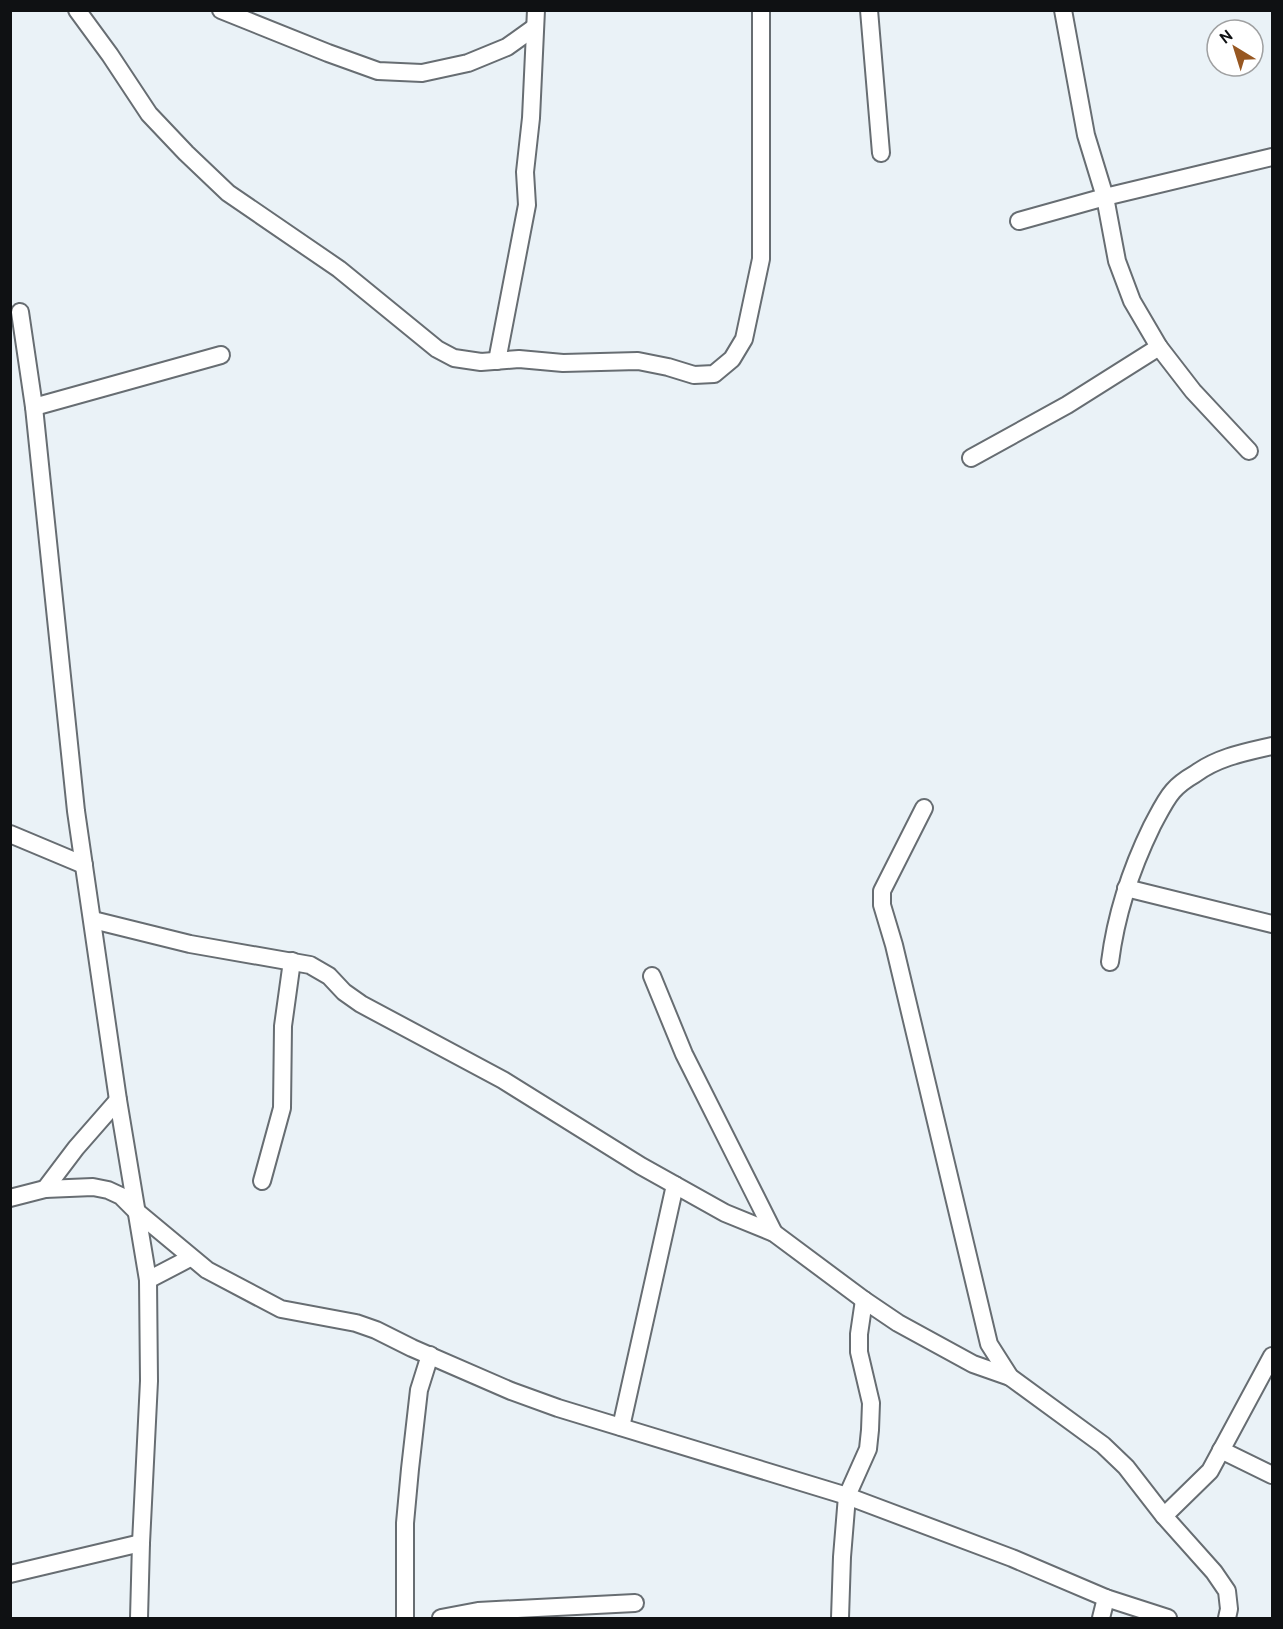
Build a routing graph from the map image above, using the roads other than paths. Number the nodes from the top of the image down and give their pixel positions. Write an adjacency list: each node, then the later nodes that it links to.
1 (77, 10): 14 (street)
2 (221, 10): 6 (street)
3 (761, 10): 14 (street)
4 (869, 10): 7 (street)
5 (1063, 10): 9 (street)
6 (536, 19): 14 (street)
7 (881, 153)
8 (1272, 157): 9 (street)
9 (1105, 197): 10 (street); 12 (street)
10 (1019, 221)
11 (20, 312): 15 (street)
12 (1159, 347): 16 (street); 17 (street)
13 (221, 355): 15 (street)
14 (497, 361)
15 (34, 407): 21 (street)
16 (1249, 451)
17 (971, 458)
18 (1272, 746): 22 (street)
19 (924, 808): 40 (street)
20 (10, 834): 21 (street)
21 (84, 865): 23 (street)
22 (1126, 888): 24 (street); 26 (street)
23 (93, 920): 25 (street); 28 (street)
24 (1272, 924)
25 (292, 962): 29 (street); 30 (street)
26 (1110, 962)
27 (652, 976): 34 (street)
28 (118, 1100): 31 (street); 33 (street)
29 (262, 1181)
30 (675, 1185): 34 (street); 41 (street)
31 (45, 1189): 32 (street); 33 (street)
32 (10, 1198)
33 (136, 1211): 35 (street); 36 (street)
34 (774, 1233): 37 (street)
35 (190, 1257): 36 (street); 38 (street)
36 (148, 1280): 46 (street)
37 (864, 1300): 40 (street); 44 (street)
38 (430, 1355): 41 (street); 52 (street)
39 (1272, 1356): 42 (street)
40 (1010, 1377): 45 (street)
41 (621, 1427): 44 (street)
42 (1221, 1450): 43 (street); 45 (street)
43 (1272, 1475)
44 (847, 1496): 48 (street); 54 (street)
45 (1164, 1516): 57 (street)
46 (141, 1543): 47 (street); 51 (street)
47 (10, 1574)
48 (1106, 1598): 55 (street); 56 (street)
49 (635, 1603): 50 (street)
50 (510, 1614): 53 (street)
51 (139, 1618)
52 (405, 1618)
53 (441, 1618)
54 (840, 1618)
55 (1101, 1618)
56 (1168, 1618)
57 (1227, 1618)

